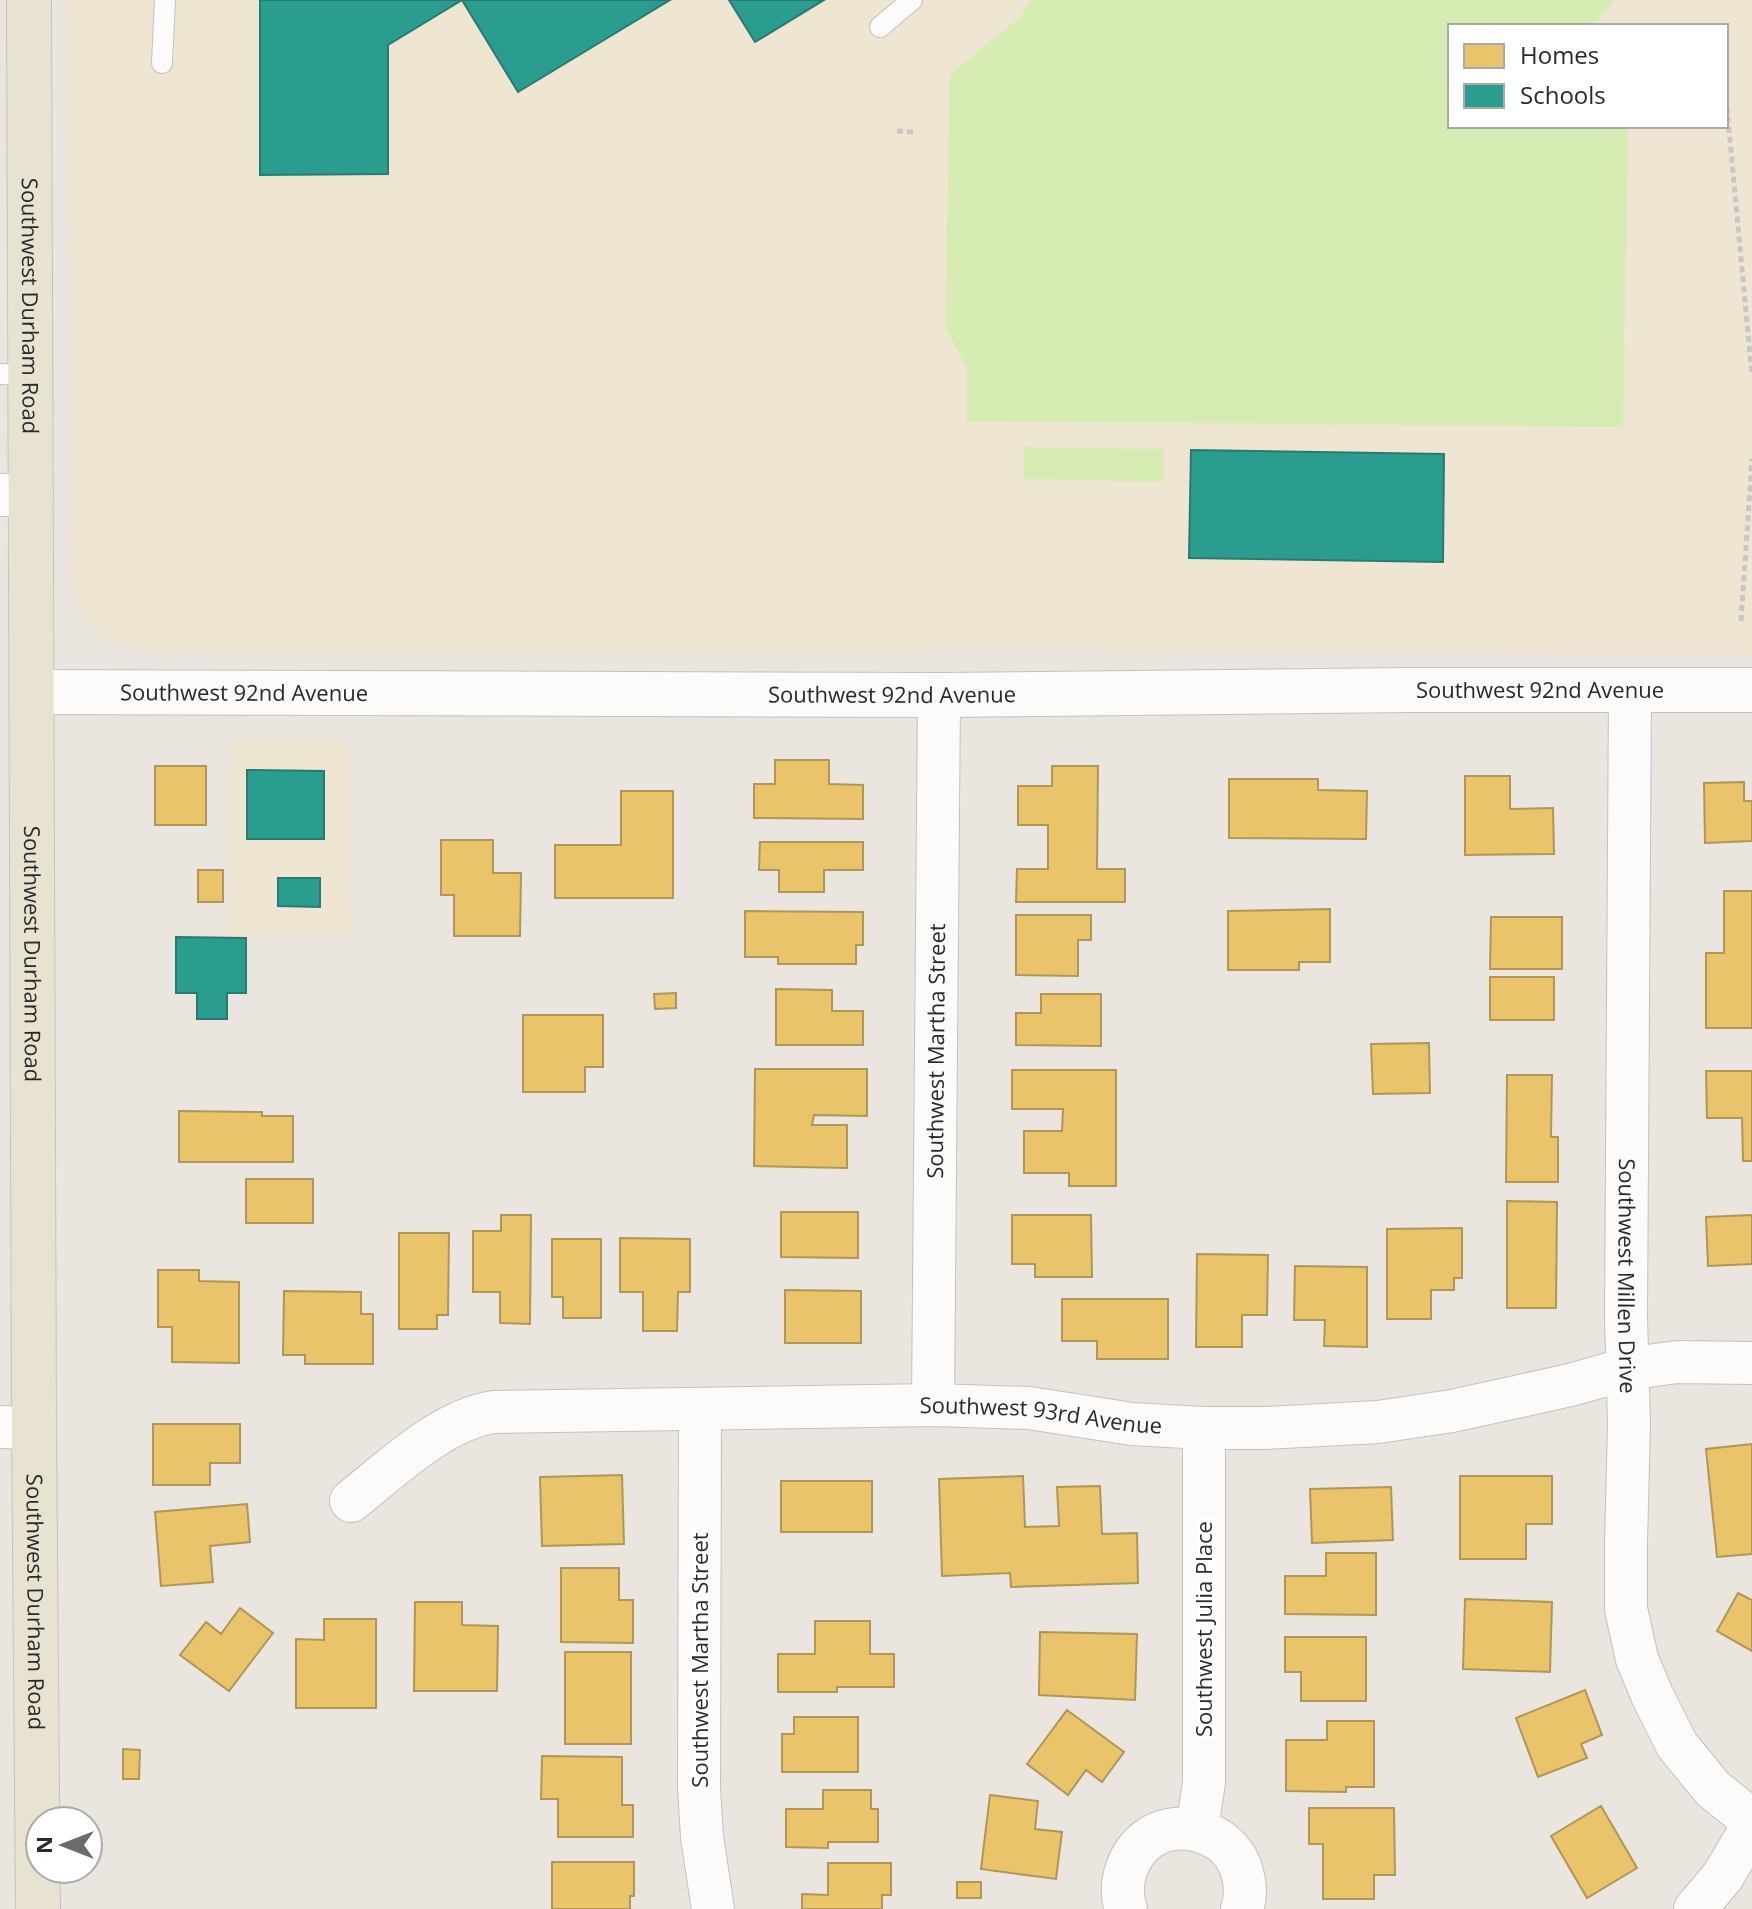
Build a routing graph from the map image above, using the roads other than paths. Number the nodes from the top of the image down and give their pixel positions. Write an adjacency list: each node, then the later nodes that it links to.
1 (29, 0): 6 (main road, Southwest Durham Road)
2 (165, 0): 5 (lane)
3 (912, 0): 4 (lane)
4 (880, 27)
5 (162, 63)
6 (16, 375): 7 (main road, Southwest Durham Road)
7 (16, 494): 10 (main road, Southwest Durham Road)
8 (1630, 690): 9 (street, Southwest 92nd Avenue); 11 (street, Southwest 92nd Avenue); 13 (street, Southwest Millen Drive)
9 (1752, 690)
10 (32, 692): 11 (street, Southwest 92nd Avenue); 16 (main road, Southwest Durham Road)
11 (939, 695): 14 (street, Southwest Martha Street)
12 (1752, 1363): 13 (street, Southwest 93rd Avenue)
13 (1627, 1369): 17 (street, Southwest 93rd Avenue); 19 (street, Southwest Millen Drive)
14 (933, 1405): 15 (street, Southwest 93rd Avenue); 17 (street, Southwest 93rd Avenue)
15 (700, 1410): 18 (street, Southwest 93rd Avenue); 23 (street, Southwest Martha Street)
16 (17, 1428): 22 (main road, Southwest Durham Road)
17 (1204, 1428): 21 (street, Southwest Julia Place)
18 (351, 1501)
19 (1752, 1820)
20 (1752, 1827): 26 (street)
21 (1197, 1830): 24 (street); 25 (street)
22 (38, 1909)
23 (713, 1909)
24 (1126, 1909)
25 (1242, 1909)
26 (1695, 1909)

